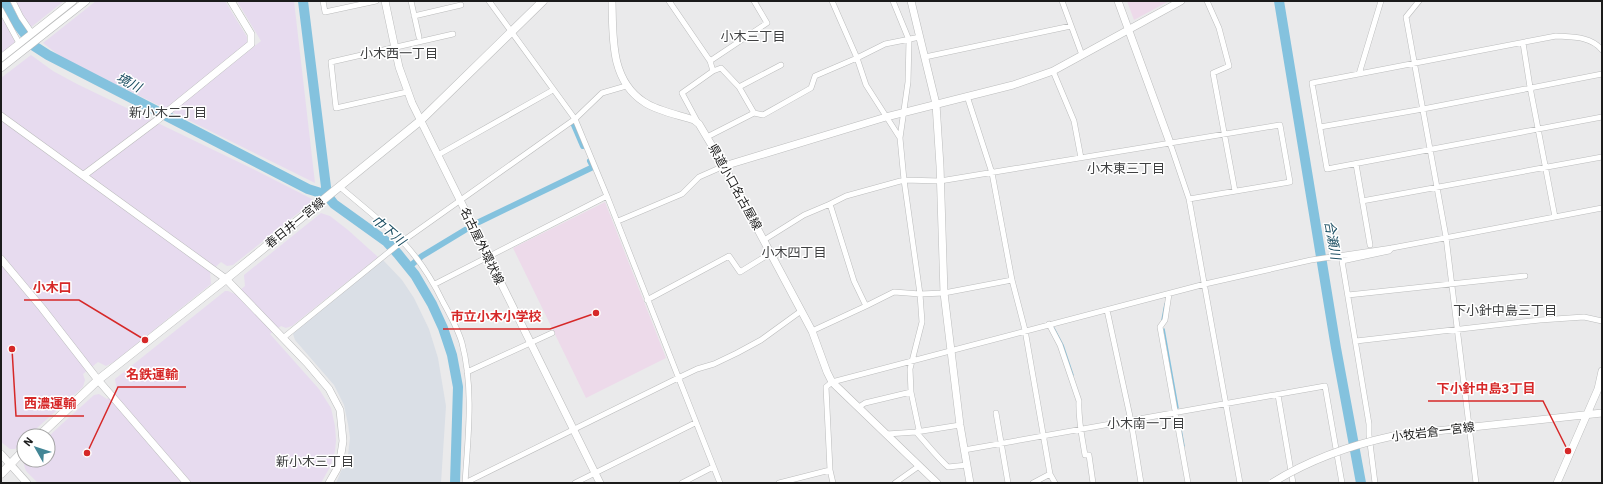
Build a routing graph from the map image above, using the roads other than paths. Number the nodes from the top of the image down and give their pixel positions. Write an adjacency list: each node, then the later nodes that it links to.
1 (13, 1): 31 (street)
2 (73, 1): 31 (street)
3 (86, 1): 48 (street)
4 (231, 1): 83 (street)
5 (323, 1): 6 (street)
6 (376, 1)
7 (385, 1): 39 (street, 名古屋外環状線)
8 (411, 1): 27 (street)
9 (489, 1): 30 (street)
10 (543, 1): 30 (main road, 春日井一宮線)
11 (612, 1): 53 (street, 県道小口名古屋線)
12 (669, 1): 45 (street)
13 (754, 1): 45 (street)
14 (832, 1): 44 (street)
15 (893, 1): 35 (street)
16 (912, 1): 34 (street)
17 (1062, 1): 28 (street)
18 (1118, 1): 29 (street)
19 (1181, 1): 29 (street)
20 (1207, 1): 71 (street)
21 (1381, 1): 51 (street)
22 (1410, 1): 25 (street)
23 (1419, 1): 25 (street)
24 (461, 5): 27 (street)
25 (1414, 5): 46 (street)
26 (1, 10): 36 (street)
27 (414, 16): 33 (street)
28 (1071, 26): 41 (street); 42 (street)
29 (1129, 30): 41 (street); 74 (street)
30 (511, 32): 56 (street); 67 (main road, 春日井一宮線)
31 (32, 33): 36 (street)
32 (453, 34): 39 (street)
33 (419, 37)
34 (920, 37): 35 (street); 42 (street)
35 (909, 40): 44 (street); 62 (street)
36 (19, 43): 43 (street)
37 (1523, 43): 38 (street); 46 (street); 55 (street)
38 (1600, 43): 40 (street)
39 (394, 47): 57 (street, 名古屋外環状線); 57 (street)
40 (1602, 50)
41 (1082, 55): 50 (street)
42 (925, 57): 59 (street)
43 (1, 58)
44 (857, 58): 61 (street); 64 (street)
45 (710, 61): 49 (street)
46 (1415, 64): 51 (street); 60 (street)
47 (781, 65): 54 (street)
48 (1, 68)
49 (713, 71): 54 (street); 68 (street)
50 (1052, 71): 58 (street); 78 (street)
51 (1359, 74): 69 (street)
52 (1602, 74): 55 (street)
53 (626, 86): 66 (street); 68 (street, 県道小口名古屋線)
54 (739, 87): 61 (street)
55 (1530, 87): 60 (street); 70 (street)
56 (553, 90): 66 (street); 76 (street)
57 (407, 92): 67 (street, 名古屋外環状線)
58 (968, 96): 59 (street); 82 (street)
59 (936, 104): 62 (street); 85 (street)
60 (1423, 109): 69 (street); 75 (street)
61 (754, 113): 72 (street)
62 (904, 113): 64 (street); 73 (street)
63 (1, 116): 83 (street)
64 (886, 117): 73 (street); 80 (street)
65 (1602, 117): 70 (street)
66 (575, 119): 89 (street); 91 (street)
67 (420, 121): 76 (street, 名古屋外環状線); 87 (main road, 春日井一宮線)
68 (698, 124): 72 (street, 県道小口名古屋線)
69 (1320, 127): 79 (street)
70 (1538, 129): 75 (street); 81 (street)
71 (1225, 133): 74 (street); 88 (street); 88 (street)
72 (707, 137): 80 (street, 県道小口名古屋線)
73 (900, 138): 84 (street)
74 (1170, 143): 78 (street); 90 (street)
75 (1431, 150): 79 (street); 86 (street)
76 (438, 155): 91 (street, 名古屋外環状線)
77 (1602, 157): 81 (street)
78 (1081, 158): 82 (street)
79 (1356, 164): 92 (street)
80 (724, 166): 96 (street); 98 (street, 県道小口名古屋線)
81 (1545, 168): 86 (street); 95 (street)
82 (992, 173): 85 (street); 107 (street)
83 (84, 175): 106 (street)
84 (904, 180): 85 (street); 93 (street); 112 (street)
85 (940, 181): 111 (street)
86 (1437, 187): 92 (street); 97 (street)
87 (339, 188): 99 (street); 106 (main road, 春日井一宮線)
88 (1235, 191): 90 (street)
89 (607, 196): 96 (street); 103 (street)
90 (1189, 199): 110 (street)
91 (460, 200): 99 (street); 103 (street, 名古屋外環状線)
92 (1362, 201): 100 (street)
93 (830, 204): 98 (street); 116 (street)
94 (1602, 208): 95 (street)
95 (1556, 217): 97 (street)
96 (618, 221): 115 (street)
97 (1446, 237): 101 (street); 108 (street)
98 (764, 240): 102 (street, 県道小口名古屋線)
99 (401, 242): 109 (street); 125 (street)
100 (1370, 245)
101 (1392, 248): 110 (street); 114 (street)
102 (771, 252): 115 (street); 118 (street, 県道小口名古屋線)
103 (488, 256): 109 (street); 127 (street, 名古屋外環状線)
104 (1, 259): 133 (street)
105 (1525, 276): 108 (street)
106 (226, 279): 125 (street); 133 (main road, 春日井一宮線)
107 (1012, 280): 111 (street); 121 (street)
108 (1452, 283): 114 (street); 122 (street)
109 (435, 284): 131 (street)
110 (1205, 284): 113 (street); 137 (street)
111 (944, 293): 112 (street); 128 (street)
112 (920, 294): 116 (street); 129 (street)
113 (1169, 294): 117 (street); 140 (street)
114 (1348, 295): 126 (street)
115 (647, 300): 132 (street)
116 (866, 306): 123 (street)
117 (1107, 310): 120 (street); 143 (street)
118 (801, 311): 123 (street, 県道小口名古屋線); 132 (street)
119 (1602, 321): 122 (street)
120 (1049, 324): 121 (street); 149 (street)
121 (1025, 330): 128 (street); 152 (street)
122 (1458, 330): 126 (street); 146 (street)
123 (812, 331): 134 (street, 県道小口名古屋線)
124 (552, 333): 127 (street)
125 (283, 338): 168 (street)
126 (1356, 341): 189 (street)
127 (531, 344): 131 (street); 148 (street, 名古屋外環状線)
128 (950, 351): 129 (street); 145 (street)
129 (912, 361): 134 (street); 135 (street)
130 (1602, 371): 142 (street)
131 (467, 372): 169 (street)
132 (678, 378): 144 (street); 148 (street)
133 (98, 380): 147 (main road, 春日井一宮線); 167 (street)
134 (832, 382): 138 (street, 県道小口名古屋線); 161 (street)
135 (911, 392): 138 (street); 150 (street)
136 (1278, 395): 137 (street); 187 (street); 188 (street)
137 (1227, 404): 140 (street); 185 (street)
138 (858, 407): 151 (street, 県道小口名古屋線)
139 (996, 413): 153 (street)
140 (1176, 413): 143 (street); 184 (street)
141 (1602, 413): 142 (street, 小牧岩倉一宮線)
142 (1588, 414): 146 (street, 小牧岩倉一宮線); 191 (street)
143 (1131, 421): 149 (street); 183 (street)
144 (695, 423): 160 (street); 162 (street)
145 (960, 425): 150 (street); 154 (street)
146 (1469, 427): 186 (street, 小牧岩倉一宮線, bridge); 190 (street)
147 (47, 428)
148 (574, 429): 162 (street, 名古屋外環状線); 165 (street)
149 (1081, 429): 152 (street); 182 (street)
150 (917, 431): 151 (street); 158 (street)
151 (887, 434): 159 (street, 県道小口名古屋線)
152 (1042, 436): 153 (street); 164 (street)
153 (1002, 444): 154 (street); 179 (street)
154 (964, 450): 158 (street)
155 (1, 454): 157 (street)
156 (16, 457): 157 (main road)
157 (9, 464): 163 (main road); 166 (street)
158 (967, 465): 178 (street)
159 (919, 466): 176 (street); 177 (street, 県道小口名古屋線)
160 (713, 467): 172 (street); 173 (street)
161 (830, 470): 174 (street); 175 (street)
162 (595, 473): 170 (street); 171 (street, 名古屋外環状線)
163 (1, 474)
164 (1050, 474): 180 (street); 181 (street)
165 (471, 481): 169 (street)
166 (27, 483)
167 (187, 483)
168 (329, 483)
169 (465, 483)
170 (575, 483)
171 (600, 483)
172 (682, 483)
173 (720, 483)
174 (779, 483)
175 (833, 483)
176 (895, 483)
177 (937, 483)
178 (970, 483)
179 (1008, 483)
180 (1032, 483)
181 (1055, 483)
182 (1093, 483)
183 (1141, 483)
184 (1188, 483)
185 (1240, 483)
186 (1272, 483)
187 (1293, 483)
188 (1342, 483)
189 (1375, 483)
190 (1476, 483)
191 (1557, 483)

